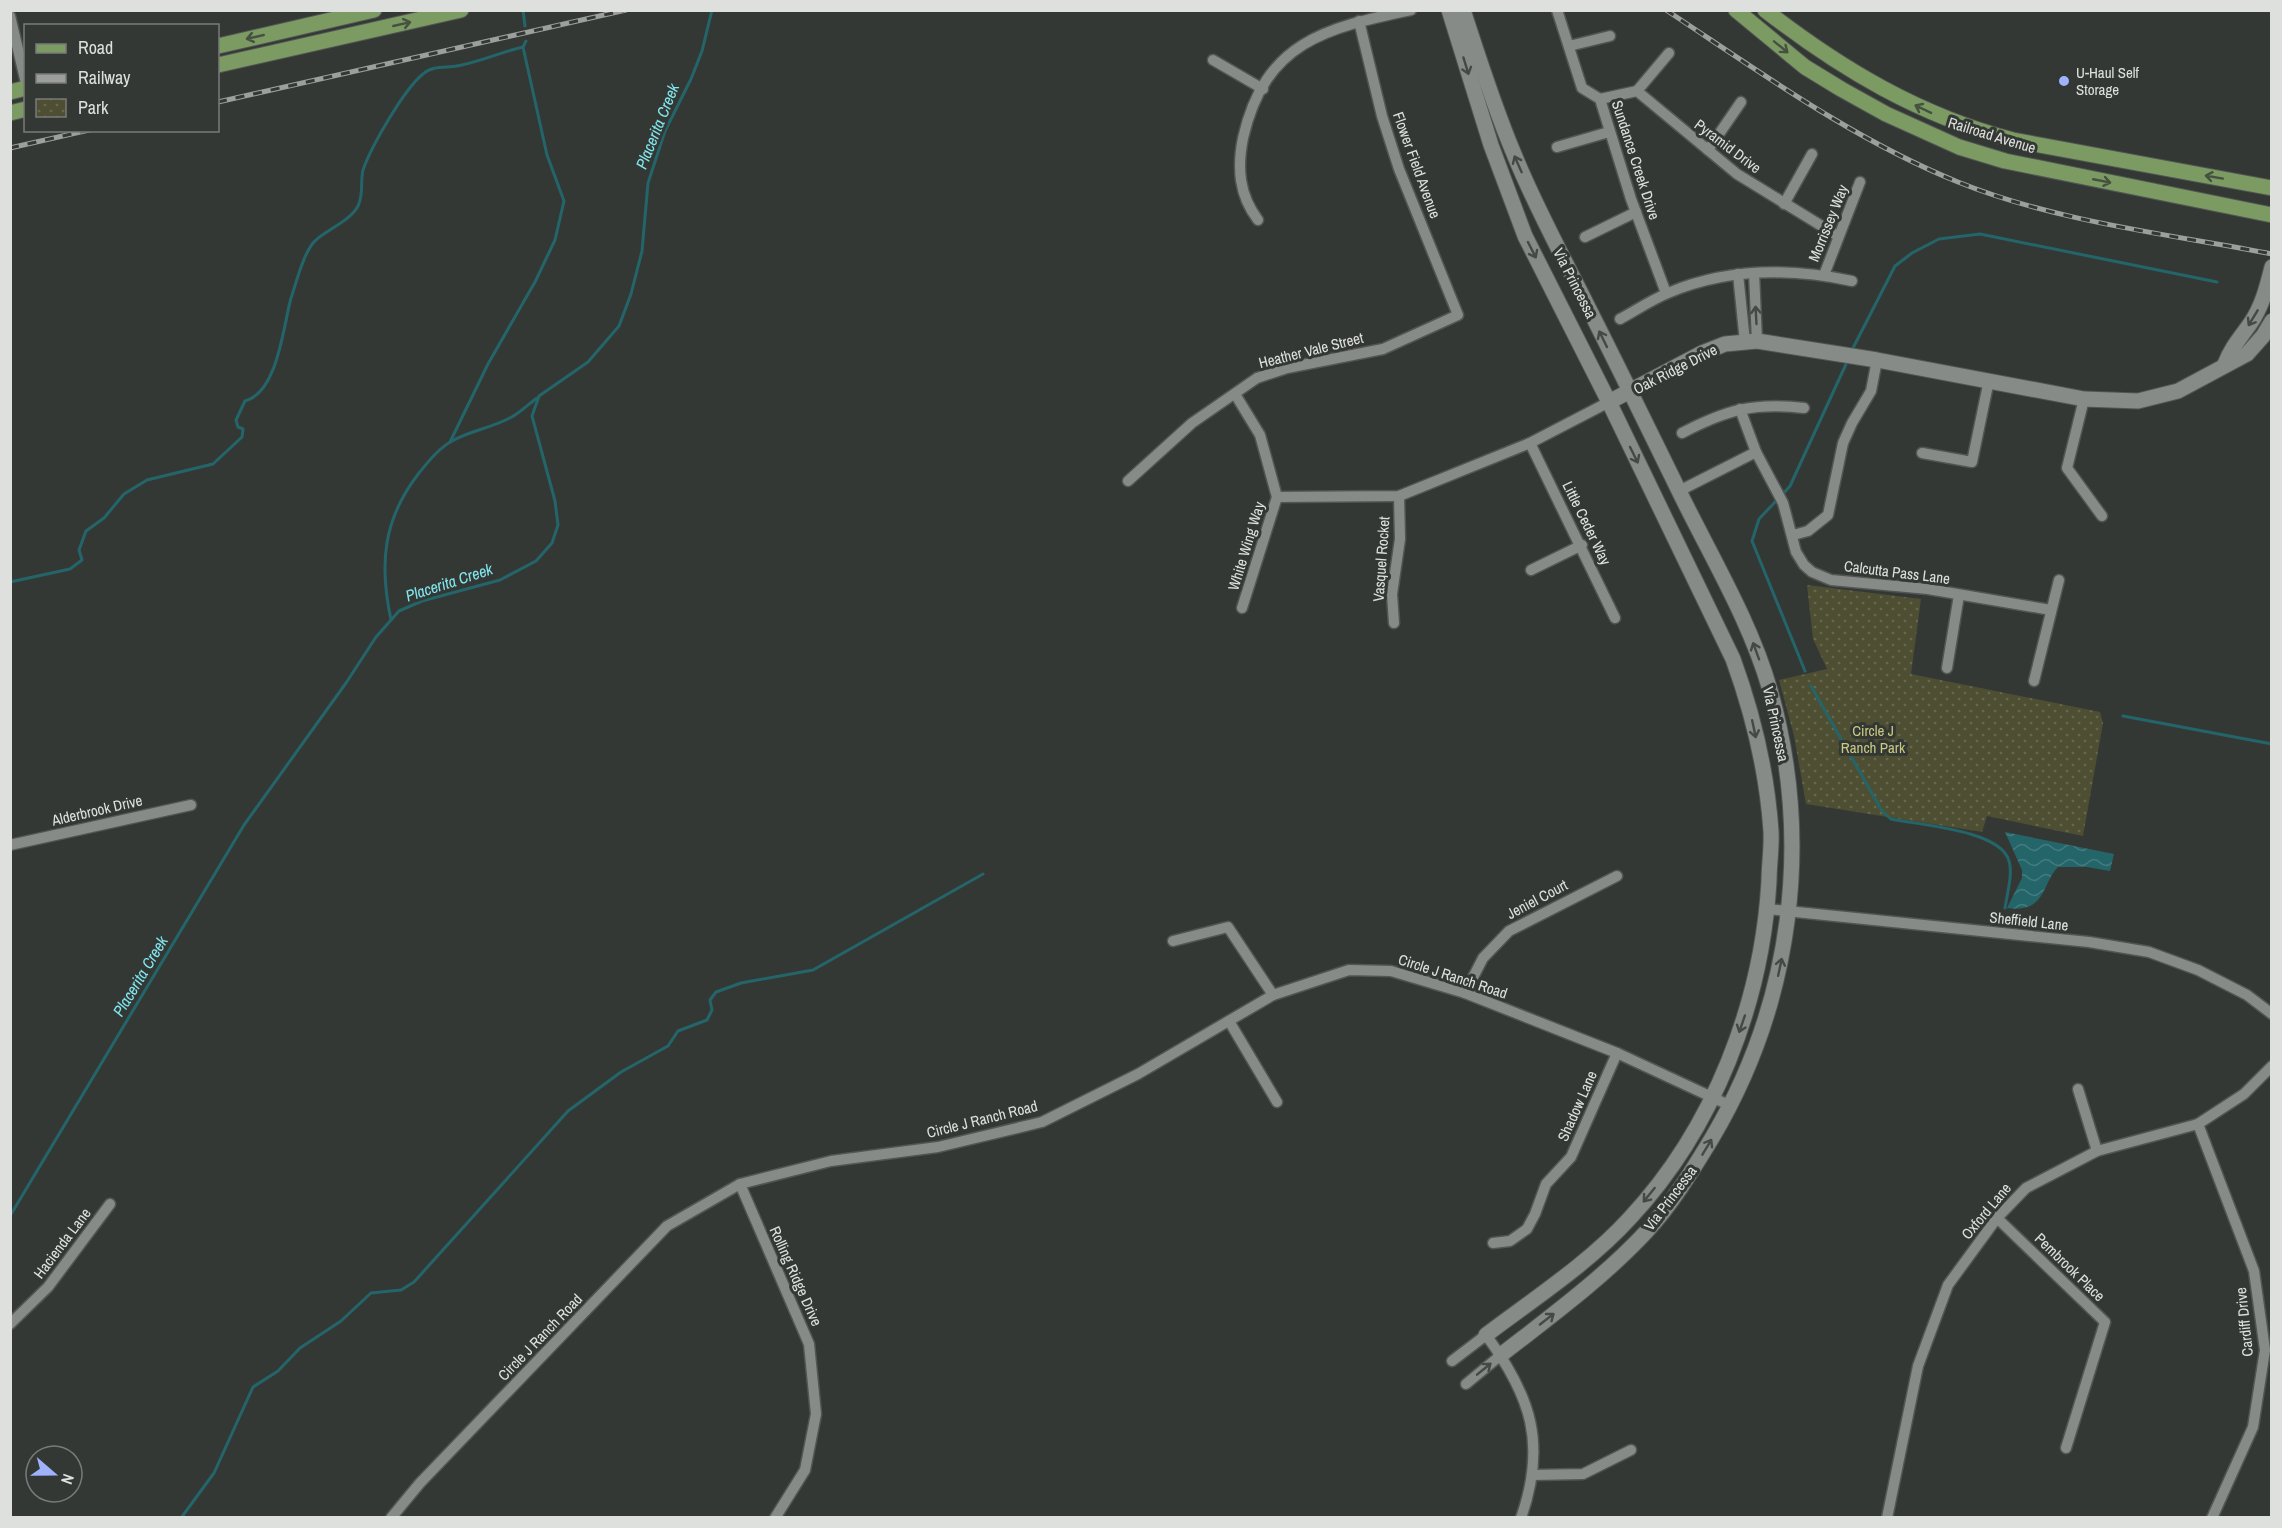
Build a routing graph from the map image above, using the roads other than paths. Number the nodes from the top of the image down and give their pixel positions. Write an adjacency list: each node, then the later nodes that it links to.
1 (374, 10): 9 (main road)
2 (461, 10): 15 (main road, one-way to 2)
3 (1411, 10): 11 (street)
4 (1449, 10): 52 (street, Via Princessa, one-way to 52)
5 (1463, 10): 49 (street, Via Princessa, one-way to 5)
6 (1557, 10): 14 (street, Sundance Creek Drive)
7 (1736, 10): 32 (main road, Railroad Avenue, one-way to 32)
8 (1765, 10): 29 (main road, Railroad Avenue, one-way to 8)
9 (357, 14): 13 (main road, one-way to 13); 15 (main road)
10 (10, 16): 19 (street)
11 (1359, 21): 20 (street); 42 (street, Flower Field Avenue)
12 (1610, 36): 14 (street)
13 (219, 46)
14 (1569, 46): 22 (street, Sundance Creek Drive)
15 (286, 50): 18 (main road)
16 (1668, 53): 21 (street)
17 (1213, 60): 20 (street)
18 (219, 65)
19 (24, 75)
20 (1263, 89): 33 (street)
21 (1637, 91): 22 (street); 26 (street, Pyramid Drive)
22 (1600, 99): 24 (street, Sundance Creek Drive)
23 (1741, 102): 26 (street)
24 (1609, 132): 25 (street); 31 (street, Sundance Creek Drive)
25 (1557, 147)
26 (1708, 150): 30 (street, Pyramid Drive)
27 (1812, 154): 30 (street)
28 (1860, 182): 34 (street, Morrissey Way)
29 (2271, 188)
30 (1784, 204): 34 (street, Pyramid Drive)
31 (1636, 212): 35 (street); 41 (street, Sundance Creek Drive)
32 (2271, 216)
33 (1258, 220)
34 (1838, 236): 39 (street, Morrissey Way)
35 (1585, 237)
36 (2271, 267): 47 (street, Oak Ridge Drive, one-way to 47)
37 (1754, 273): 38 (street); 39 (street); 45 (street, one-way to 37)
38 (1738, 274): 41 (street); 45 (street)
39 (1824, 275): 40 (street)
40 (1852, 281)
41 (1666, 293): 43 (street)
42 (1458, 315): 50 (street, Heather Vale Street)
43 (1620, 319)
44 (2271, 321): 47 (street, Oak Ridge Drive)
45 (1751, 341): 46 (street, Oak Ridge Drive); 49 (street, Oak Ridge Drive)
46 (1877, 360): 48 (street, Oak Ridge Drive); 64 (street)
47 (2225, 364): 51 (street, Oak Ridge Drive)
48 (1989, 380): 51 (street, Oak Ridge Drive); 58 (street)
49 (1630, 391): 52 (street, Oak Ridge Drive); 60 (street, Via Princessa)
50 (1235, 394): 59 (street, Heather Vale Street); 62 (street, White Wing Way)
51 (2084, 399): 63 (street)
52 (1609, 402): 56 (street, Oak Ridge Drive); 78 (street, Via Princessa, one-way to 78)
53 (1804, 408): 54 (street)
54 (1740, 409): 55 (street); 57 (street, Calcutta Pass Lane)
55 (1682, 433)
56 (1530, 443): 61 (street, Oak Ridge Drive); 65 (street, Little Ceder Way)
57 (1756, 452): 60 (street); 64 (street, Calcutta Pass Lane)
58 (1922, 453)
59 (1128, 482)
60 (1679, 491): 79 (street, Via Princessa, one-way to 60)
61 (1399, 496): 62 (street, Oak Ridge Drive); 72 (street, Vasquel Rocket)
62 (1277, 497): 69 (street, White Wing Way)
63 (2102, 516)
64 (1793, 535): 68 (street, Calcutta Pass Lane)
65 (1582, 545): 66 (street); 71 (street, Little Ceder Way)
66 (1531, 570)
67 (2059, 579): 70 (street)
68 (1959, 595): 70 (street, Calcutta Pass Lane); 73 (street)
69 (1242, 608)
70 (2051, 610): 74 (street)
71 (1616, 618)
72 (1394, 623)
73 (1947, 668)
74 (2034, 681)
75 (191, 805): 76 (street, Alderbrook Drive)
76 (10, 845)
77 (1617, 876): 81 (street, Jeniel Court)
78 (1767, 909): 79 (street, Sheffield Lane); 88 (street, Via Princessa, one-way to 88)
79 (1789, 910): 83 (street, Sheffield Lane); 90 (street, Via Princessa, one-way to 79)
80 (1173, 941): 82 (street)
81 (1465, 993): 82 (street, Circle J Ranch Road); 85 (street, Circle J Ranch Road)
82 (1273, 995): 84 (street, Circle J Ranch Road)
83 (2271, 1014)
84 (1228, 1021): 89 (street); 93 (street, Circle J Ranch Road)
85 (1617, 1053): 88 (street, Circle J Ranch Road); 96 (street, Shadow Lane)
86 (2271, 1066): 91 (street, Oxford Lane)
87 (2078, 1089): 92 (street)
88 (1712, 1097): 90 (street, Circle J Ranch Road); 98 (street, Via Princessa, one-way to 98)
89 (1277, 1102)
90 (1731, 1106): 99 (street, Via Princessa, one-way to 90)
91 (2198, 1124): 92 (street, Oxford Lane); 109 (street, Cardiff Drive)
92 (2097, 1151): 95 (street, Oxford Lane)
93 (740, 1184): 105 (street, Circle J Ranch Road); 106 (street, Rolling Ridge Drive)
94 (110, 1204): 97 (street, Hacienda Lane)
95 (1997, 1218): 102 (street, Pembrook Place); 108 (street, Oxford Lane)
96 (1493, 1243)
97 (10, 1324)
98 (1486, 1335): 99 (street); 100 (street, Via Princessa)
99 (1501, 1355): 101 (street, Via Princessa, one-way to 99); 104 (street)
100 (1452, 1361)
101 (1466, 1384)
102 (2066, 1448)
103 (1631, 1450): 104 (street)
104 (1532, 1475): 107 (street)
105 (391, 1518)
106 (775, 1518)
107 (1521, 1518)
108 (1887, 1518)
109 (2212, 1518)

